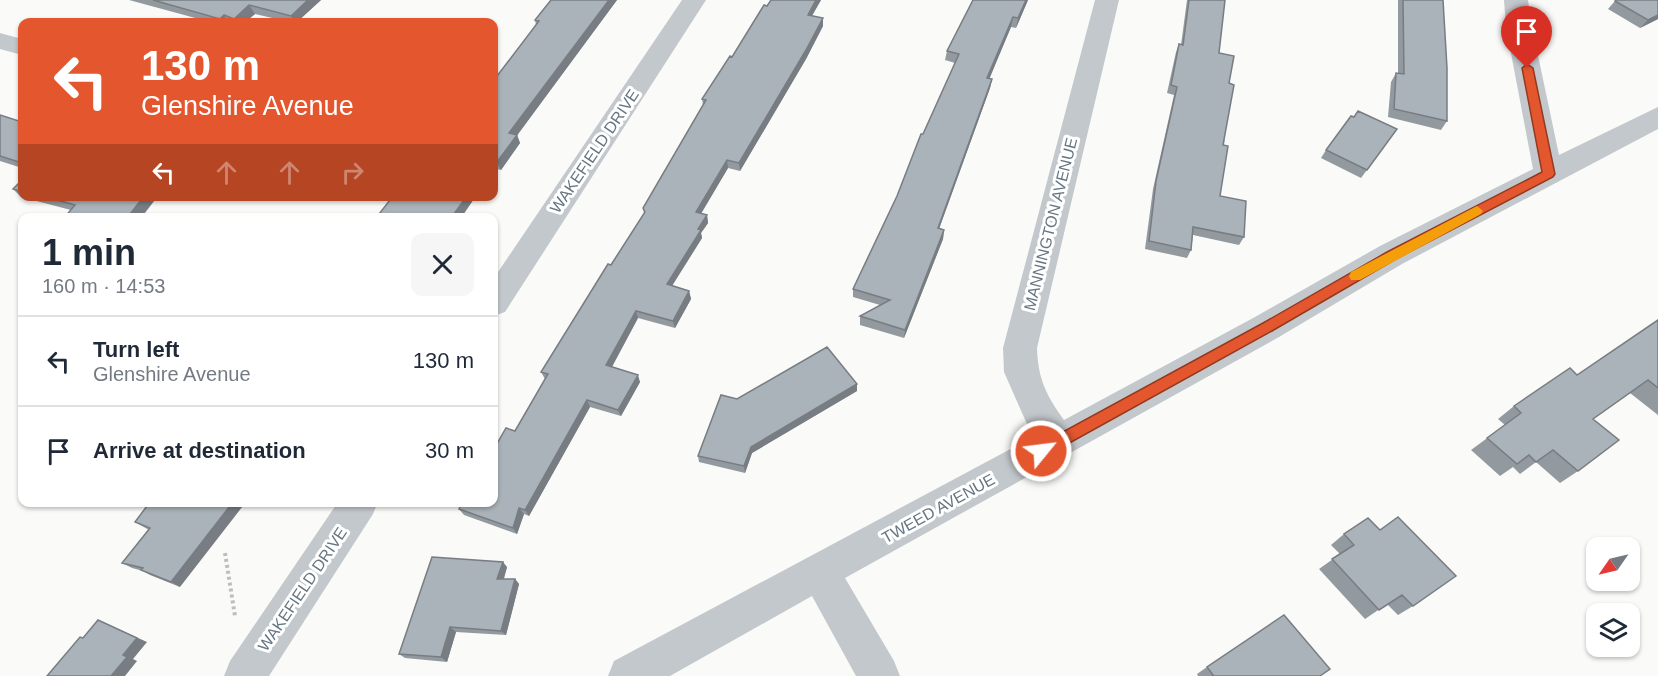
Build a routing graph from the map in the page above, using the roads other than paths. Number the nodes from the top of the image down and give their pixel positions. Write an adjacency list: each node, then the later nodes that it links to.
1 (694, 0): 8 (street, WAKEFIELD DRIVE)
2 (1107, 0): 9 (street, MANNINGTON AVENUE)
3 (1516, 0): 7 (street)
4 (0, 41): 5 (street)
5 (18, 46)
6 (1658, 117): 7 (street, TWEED AVENUE)
7 (1549, 174): 9 (street, TWEED AVENUE)
8 (498, 297)
9 (1059, 441): 11 (street, TWEED AVENUE)
10 (357, 507): 12 (street, WAKEFIELD DRIVE)
11 (820, 572): 13 (street, TWEED AVENUE); 14 (street)
12 (244, 676)
13 (629, 676)
14 (879, 676)

